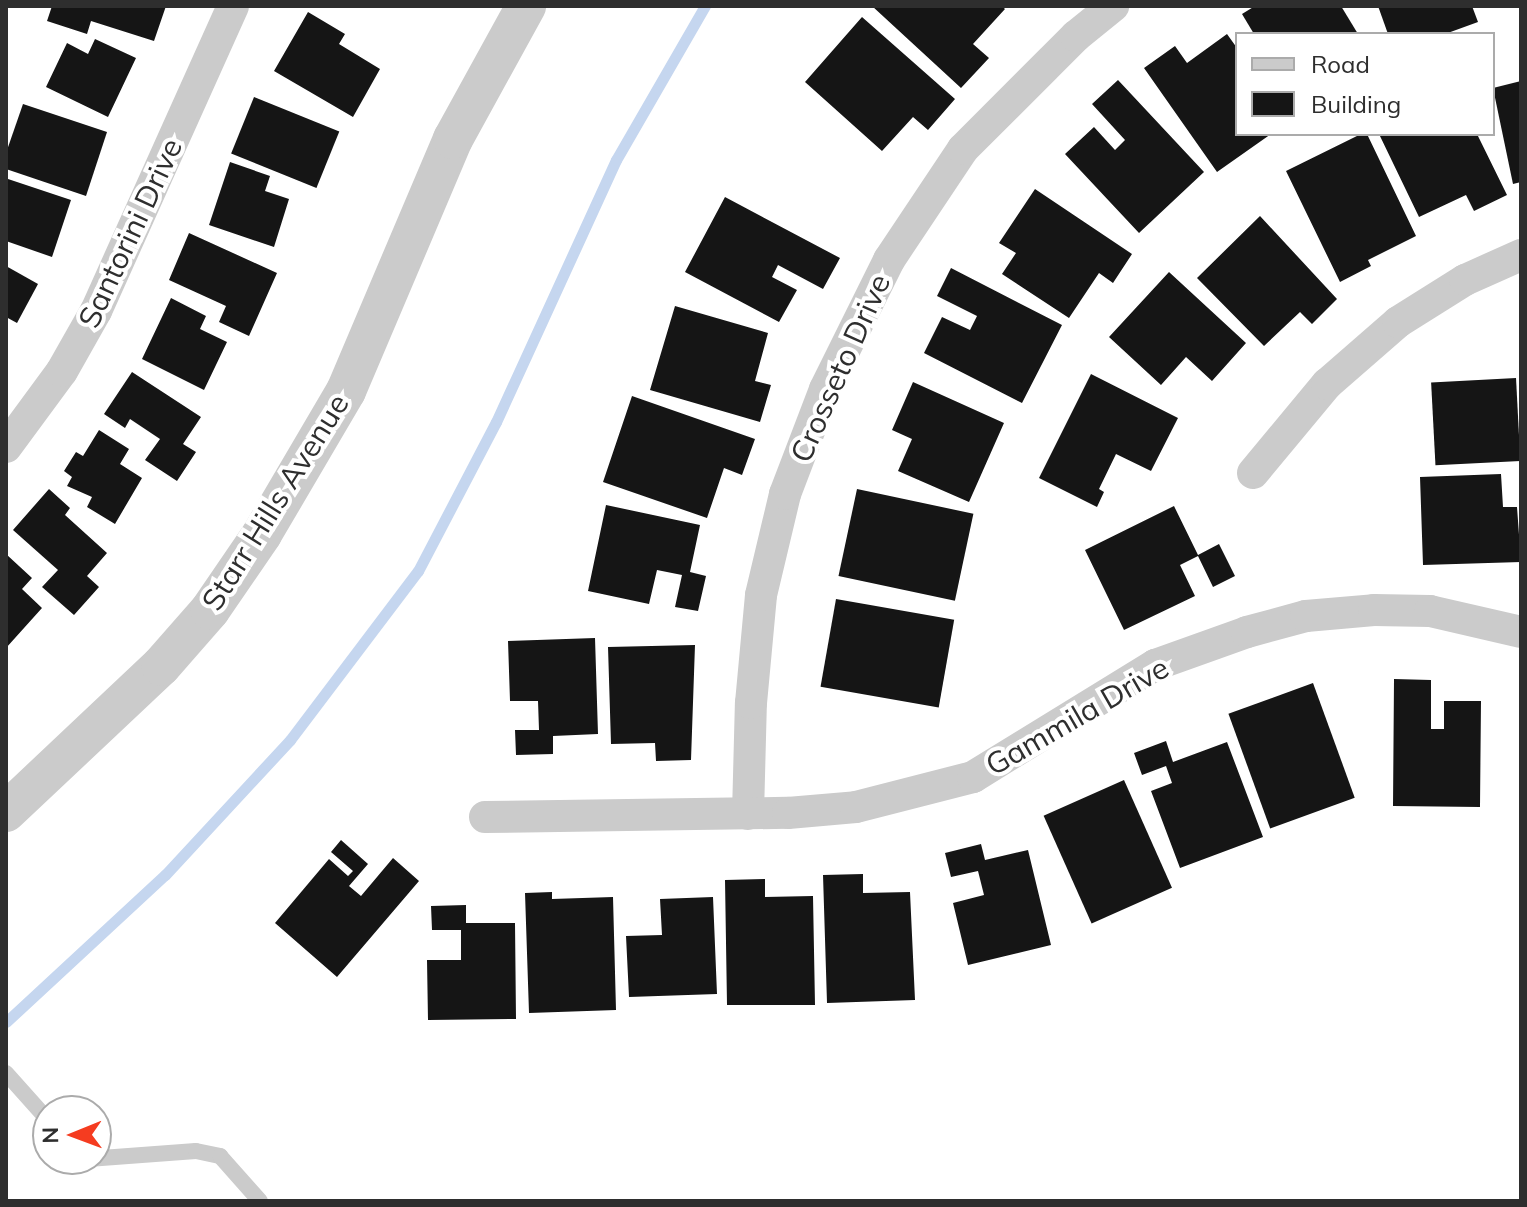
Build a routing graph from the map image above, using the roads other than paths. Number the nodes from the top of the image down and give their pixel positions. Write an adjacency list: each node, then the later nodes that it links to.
1 (233, 6): 5 (street, Santorini Drive)
2 (526, 6): 8 (street, Starr Hills Avenue)
3 (1113, 6): 9 (street, Crosseto Drive)
4 (1521, 255): 6 (street)
5 (6, 447)
6 (1253, 473)
7 (1521, 632): 9 (street, Gammila Drive)
8 (6, 812)
9 (748, 814): 10 (street, Gammila Drive)
10 (485, 817)
11 (6, 1073): 12 (lane)
12 (32, 1102)
13 (112, 1157): 14 (lane)
14 (260, 1201)

